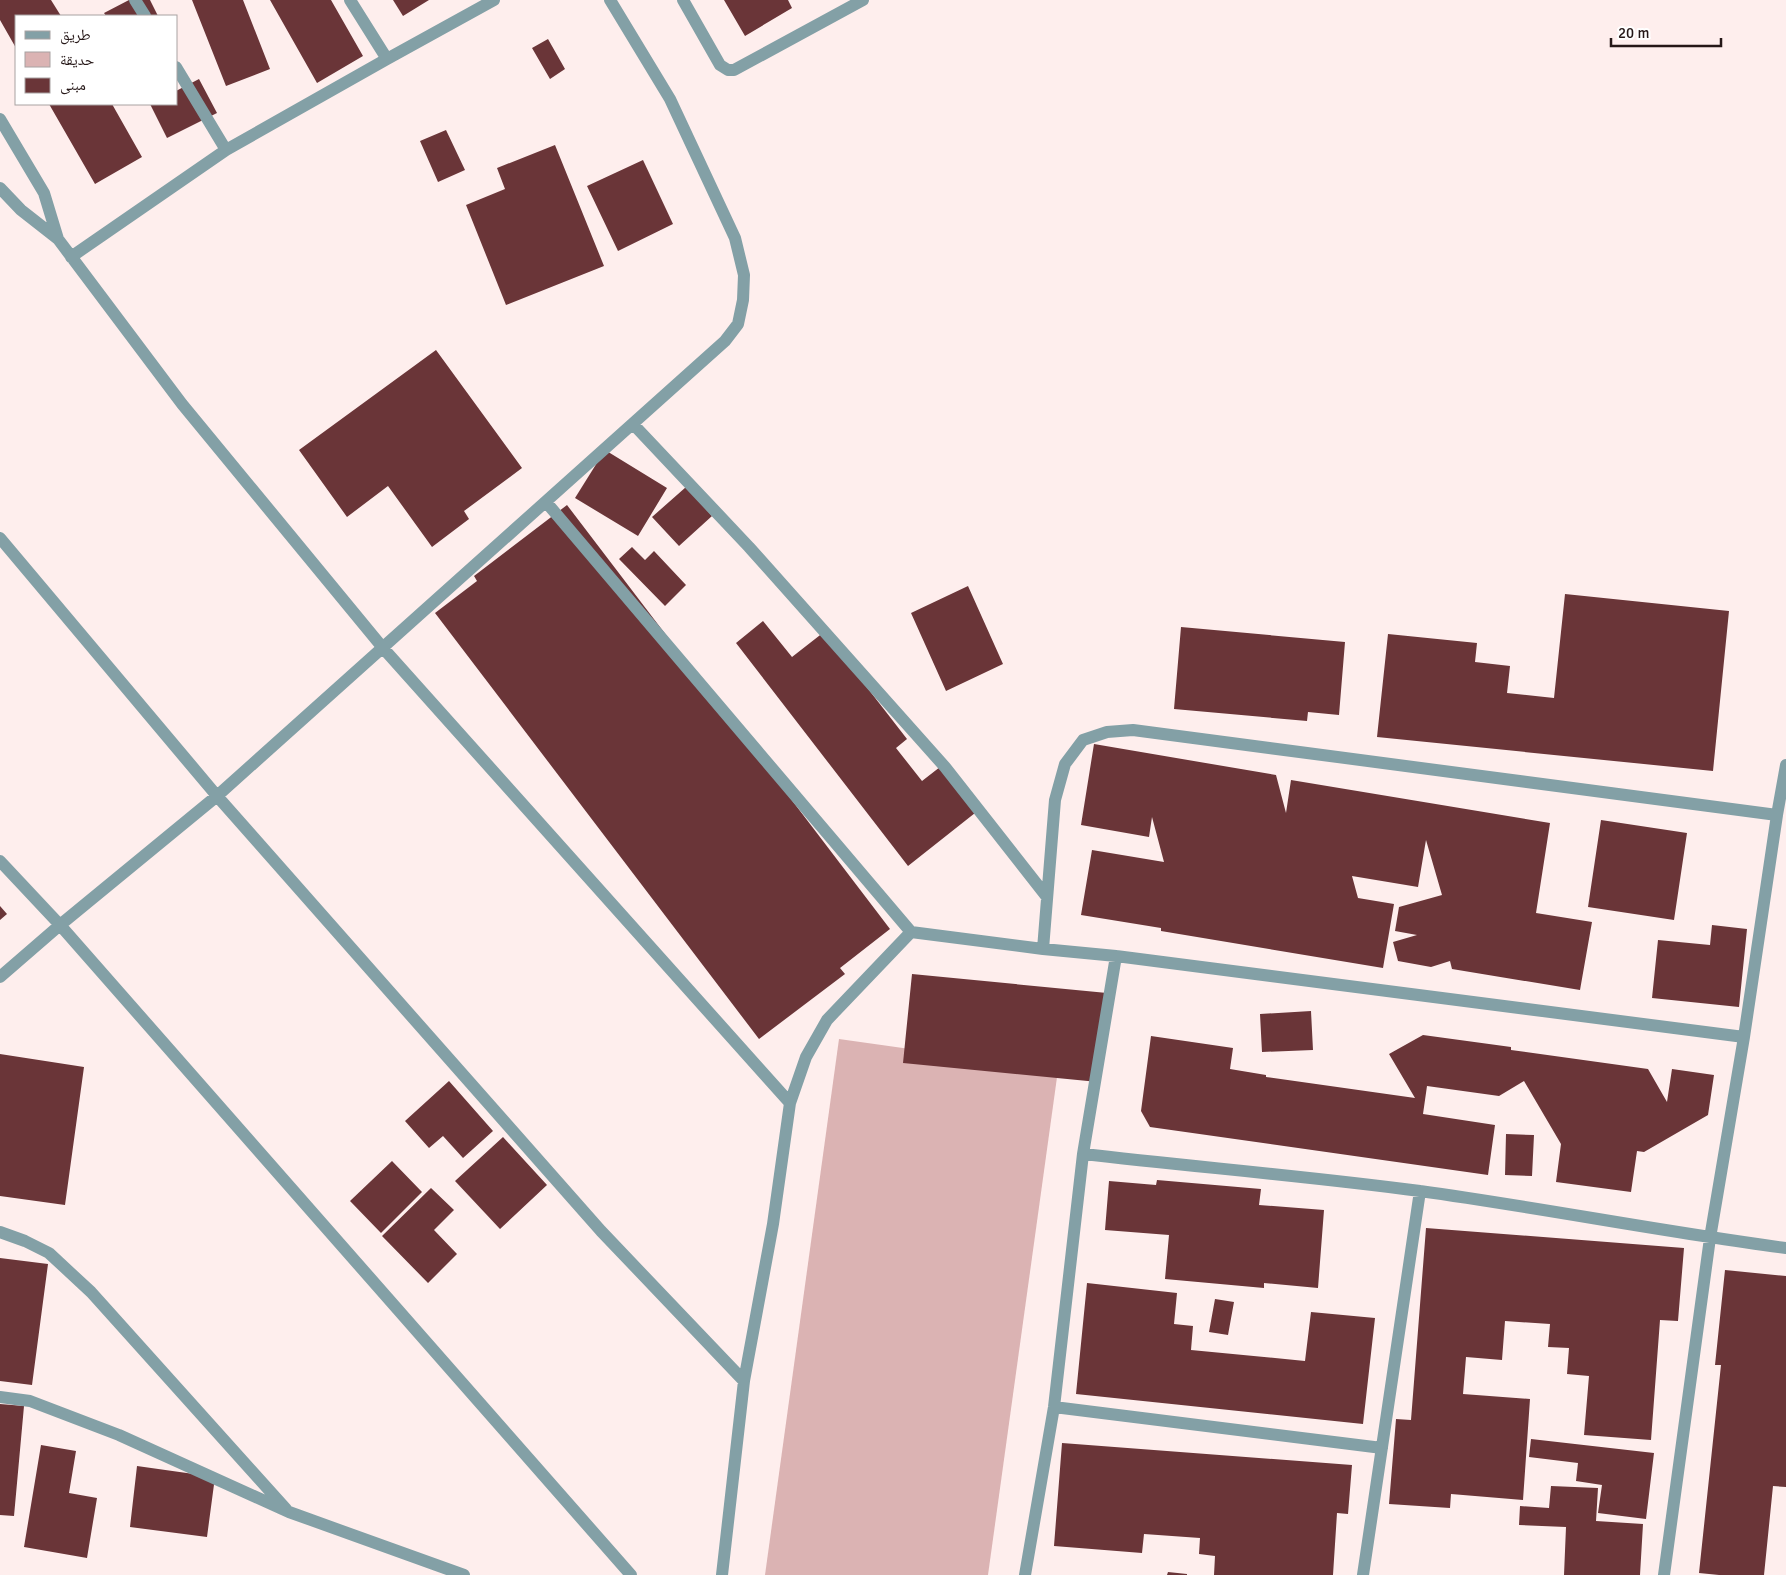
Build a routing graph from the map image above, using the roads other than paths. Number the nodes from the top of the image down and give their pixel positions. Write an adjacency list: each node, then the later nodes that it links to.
1 (135, 0): 7 (street)
2 (350, 0): 8 (street)
3 (494, 0): 8 (street)
4 (610, 0): 15 (street)
5 (683, 0): 6 (street)
6 (863, 0)
7 (144, 15)
8 (386, 59): 11 (street)
9 (178, 70): 11 (street)
10 (0, 119): 13 (street)
11 (226, 150): 14 (street)
12 (0, 188): 13 (street)
13 (58, 239): 14 (street)
14 (71, 258): 18 (street)
15 (633, 424): 16 (street); 23 (street)
16 (546, 502): 18 (street); 25 (street)
17 (0, 538): 20 (street)
18 (383, 648): 20 (street); 30 (street)
19 (1786, 765): 21 (street)
20 (217, 796): 24 (street); 36 (street)
21 (1777, 815): 23 (street); 29 (street)
22 (0, 861): 24 (street)
23 (1048, 897): 26 (street)
24 (60, 925): 28 (street); 42 (street)
25 (911, 932): 26 (street); 30 (street)
26 (1043, 949): 27 (street)
27 (1116, 956): 29 (street); 31 (street)
28 (0, 977)
29 (1744, 1037): 34 (street)
30 (790, 1103): 36 (street)
31 (1082, 1154): 32 (street); 38 (street)
32 (1420, 1191): 34 (street); 39 (street)
33 (0, 1232): 40 (street)
34 (1710, 1238): 35 (street); 46 (street)
35 (1786, 1248)
36 (744, 1381): 43 (street)
37 (0, 1397): 40 (street)
38 (1054, 1406): 39 (street); 44 (street)
39 (1382, 1448): 45 (street)
40 (289, 1512): 41 (street)
41 (464, 1575)
42 (631, 1575)
43 (722, 1575)
44 (1025, 1575)
45 (1363, 1575)
46 (1664, 1575)

